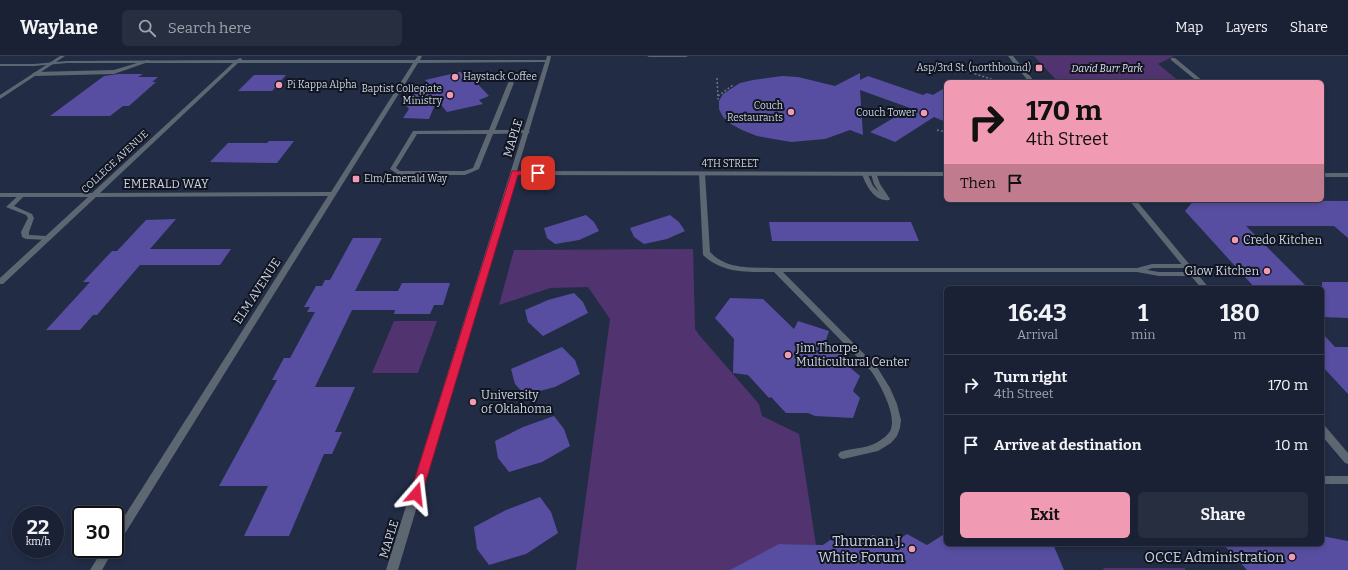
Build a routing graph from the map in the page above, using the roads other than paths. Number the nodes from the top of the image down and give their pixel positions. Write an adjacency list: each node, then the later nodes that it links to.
1 (62, 56): 10 (street)
2 (649, 56): 3 (street)
3 (686, 56)
4 (1010, 56): 13 (street)
5 (241, 58): 6 (street); 9 (street); 29 (street, COLLEGE AVENUE)
6 (418, 59): 7 (street); 26 (street, ELM AVENUE)
7 (549, 59): 18 (street, MAPLE)
8 (1173, 59): 14 (street)
9 (149, 61): 10 (street); 12 (street)
10 (52, 63): 11 (street); 12 (street)
11 (0, 65)
12 (35, 74): 16 (street)
13 (1030, 80)
14 (1199, 80)
15 (511, 83): 17 (street)
16 (0, 97)
17 (491, 132): 17 (street); 18 (street)
18 (527, 132): 19 (street, MAPLE)
19 (515, 173): 20 (street, 4TH STREET); 48 (street, MAPLE)
20 (702, 174): 21 (street, 4TH STREET); 35 (street)
21 (865, 174): 22 (street, 4TH STREET); 22 (street)
22 (874, 174): 23 (street, 4TH STREET)
23 (944, 174)
24 (1324, 175): 25 (street)
25 (1348, 175)
26 (332, 194): 29 (street, EMERALD WAY); 45 (street, ELM AVENUE)
27 (0, 195): 28 (street, EMERALD WAY)
28 (22, 195): 29 (street, EMERALD WAY); 32 (street)
29 (94, 195): 33 (street, COLLEGE AVENUE)
30 (1134, 202): 34 (street)
31 (0, 207): 32 (street)
32 (9, 207): 33 (street)
33 (47, 238): 38 (street, COLLEGE AVENUE)
34 (1186, 266): 36 (street); 37 (street)
35 (776, 270): 36 (street); 41 (street)
36 (1137, 270): 37 (street)
37 (1193, 274): 39 (street)
38 (0, 282)
39 (1203, 286)
40 (1324, 431): 42 (street)
41 (843, 455)
42 (1348, 460)
43 (1324, 480): 44 (street)
44 (1348, 480)
45 (124, 526)
46 (103, 558): 47 (street)
47 (96, 570)
48 (392, 570)

